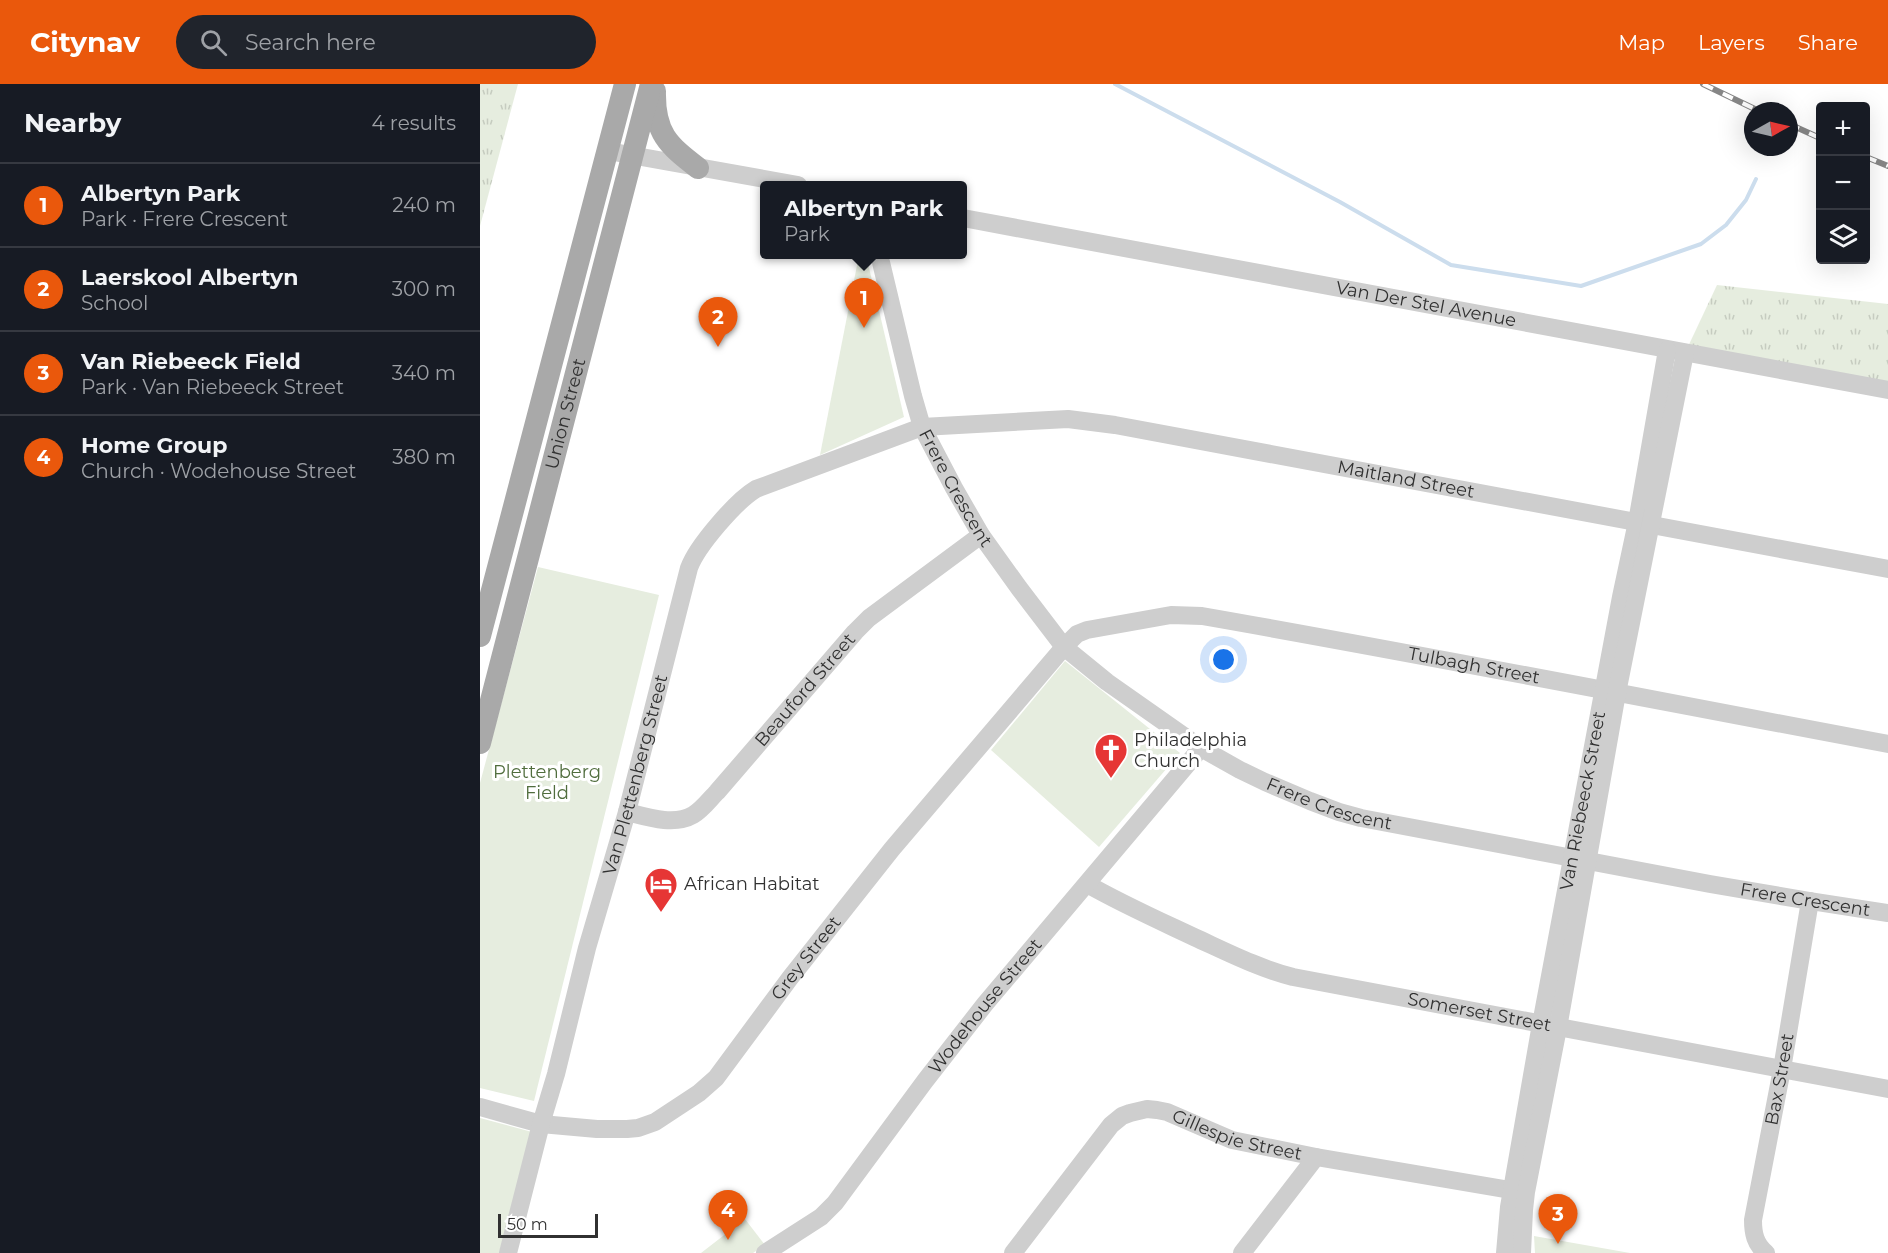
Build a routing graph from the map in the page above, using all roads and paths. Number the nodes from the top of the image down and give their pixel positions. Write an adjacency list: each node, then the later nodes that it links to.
1 (625, 84): 3 (main road, Union Street)
2 (653, 84): 4 (main road, Union Street); 5 (main road)
3 (608, 151): 4 (street); 12 (main road, Union Street)
4 (632, 156): 5 (street); 13 (main road, Union Street)
5 (698, 168): 6 (street)
6 (770, 181)
7 (967, 219): 9 (street, Van Der Stel Avenue)
8 (880, 259): 11 (street, Frere Crescent)
9 (1676, 352): 10 (street, Van Der Stel Avenue); 14 (street, Van Riebeeck Street)
10 (1888, 390)
11 (922, 427): 14 (street, Maitland Street); 15 (street, Frere Crescent); 23 (street, Van Plettenberg Street)
12 (515, 501): 13 (main road); 17 (main road, Union Street)
13 (541, 506): 20 (main road, Union Street)
14 (1644, 523): 16 (street, Maitland Street); 19 (street, Van Riebeeck Street)
15 (981, 535): 18 (street, Frere Crescent); 23 (street, Beauford Street)
16 (1888, 569)
17 (480, 636)
18 (1064, 646): 19 (street, Tulbagh Street); 22 (street, Frere Crescent); 32 (street, Grey Street)
19 (1611, 692): 21 (street, Tulbagh Street); 24 (street, Van Riebeeck Street)
20 (480, 743)
21 (1888, 744)
22 (1201, 748): 24 (street, Frere Crescent); 25 (street, Wodehouse Street)
23 (627, 812): 32 (street, Van Plettenberg Street)
24 (1581, 858): 26 (street, Frere Crescent); 28 (street, Van Riebeeck Street)
25 (1087, 884): 28 (street, Somerset Street); 36 (street, Wodehouse Street)
26 (1810, 902): 27 (street, Frere Crescent); 29 (street, Bax Street)
27 (1888, 913)
28 (1550, 1026): 29 (street, Somerset Street); 34 (street, Van Riebeeck Street)
29 (1782, 1069): 30 (street, Somerset Street); 41 (street, Bax Street)
30 (1888, 1089)
31 (480, 1107): 32 (street, Grey Street)
32 (541, 1124): 35 (street, Van Plettenberg Street)
33 (1316, 1156): 34 (street, Gillespie Street); 37 (street, Gillespie Street); 38 (street)
34 (1519, 1191): 39 (street, Van Riebeeck Street); 40 (street, Van Riebeeck Street)
35 (508, 1253)
36 (765, 1253)
37 (1013, 1253)
38 (1242, 1253)
39 (1505, 1253)
40 (1522, 1253)
41 (1766, 1253)

